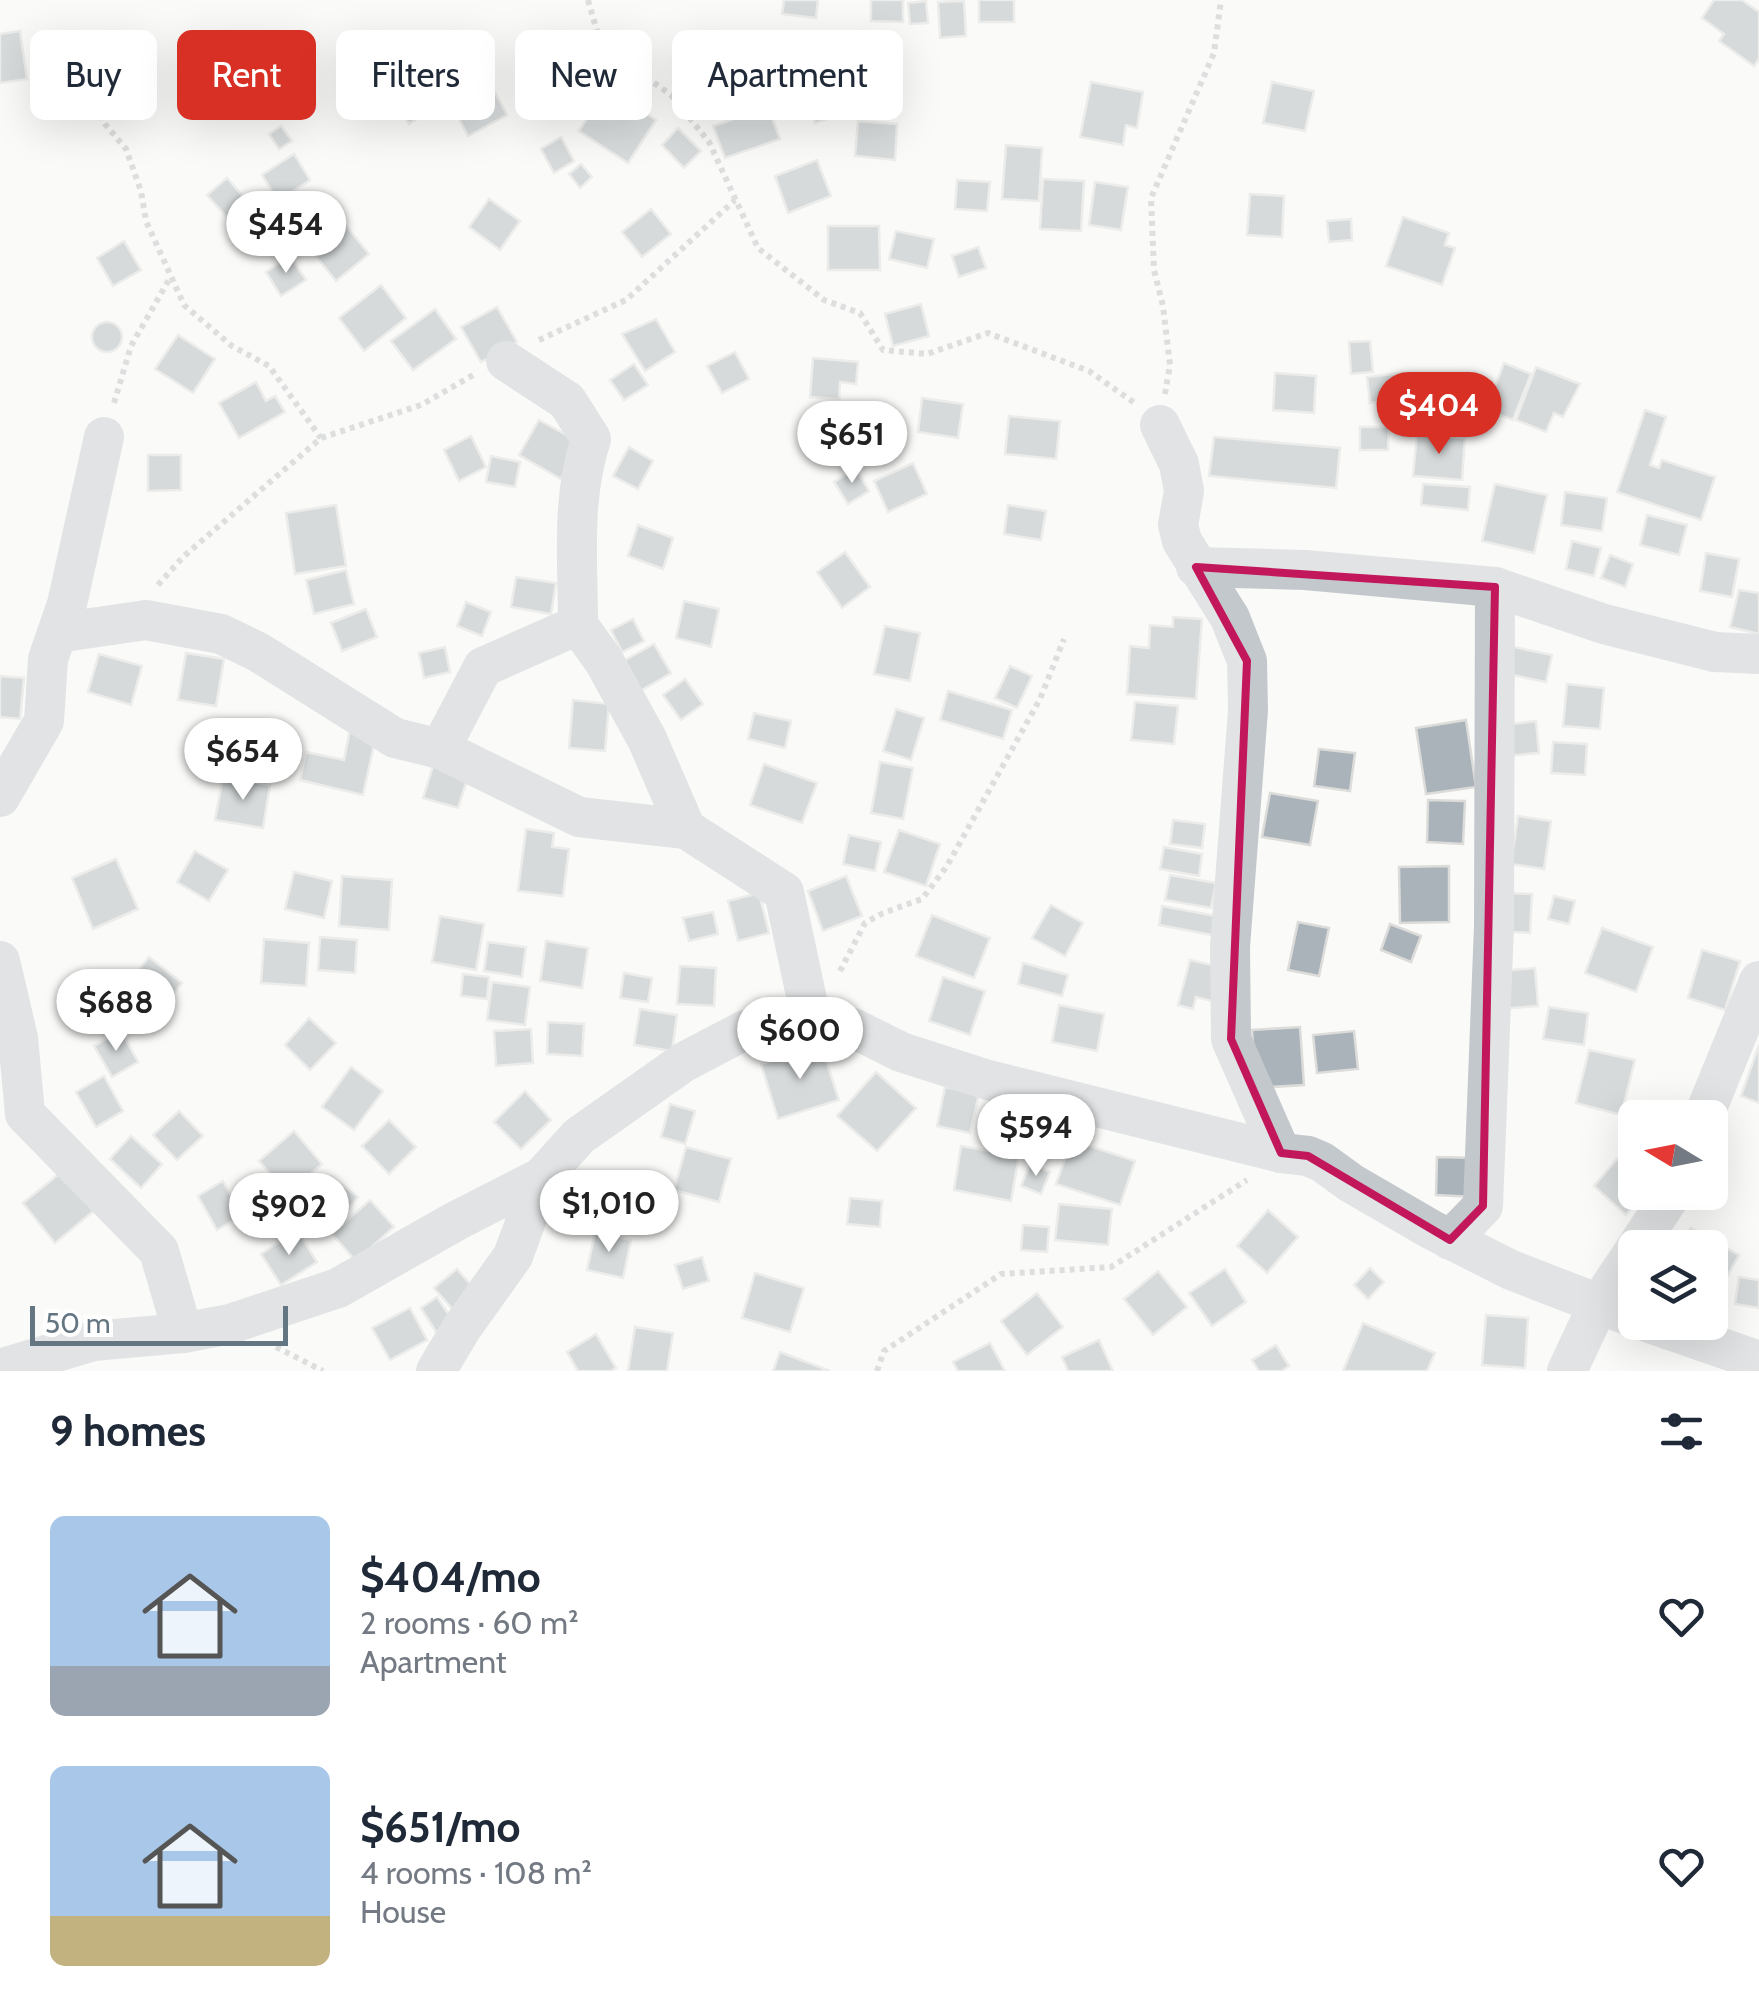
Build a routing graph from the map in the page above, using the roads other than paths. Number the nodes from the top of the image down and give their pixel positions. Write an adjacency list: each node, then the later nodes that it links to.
1 (488, 368): 6 (street)
2 (1160, 425): 4 (street)
3 (104, 437): 7 (street)
4 (1196, 567): 5 (street); 16 (street)
5 (1496, 588): 8 (street); 18 (street)
6 (578, 625): 9 (street); 11 (street)
7 (57, 633): 9 (street); 10 (street)
8 (1759, 654)
9 (440, 749): 11 (street)
10 (1, 796)
11 (686, 829): 14 (street)
12 (0, 961): 20 (street)
13 (1759, 981): 15 (street)
14 (815, 1028): 16 (street); 17 (street)
15 (1710, 1100)
16 (1281, 1153): 18 (street)
17 (542, 1177): 20 (street); 24 (street)
18 (1450, 1240): 19 (street)
19 (1616, 1312): 25 (street)
20 (183, 1333): 23 (street)
21 (1699, 1340): 22 (street)
22 (1759, 1361)
23 (0, 1369)
24 (436, 1371)
25 (1567, 1371)

